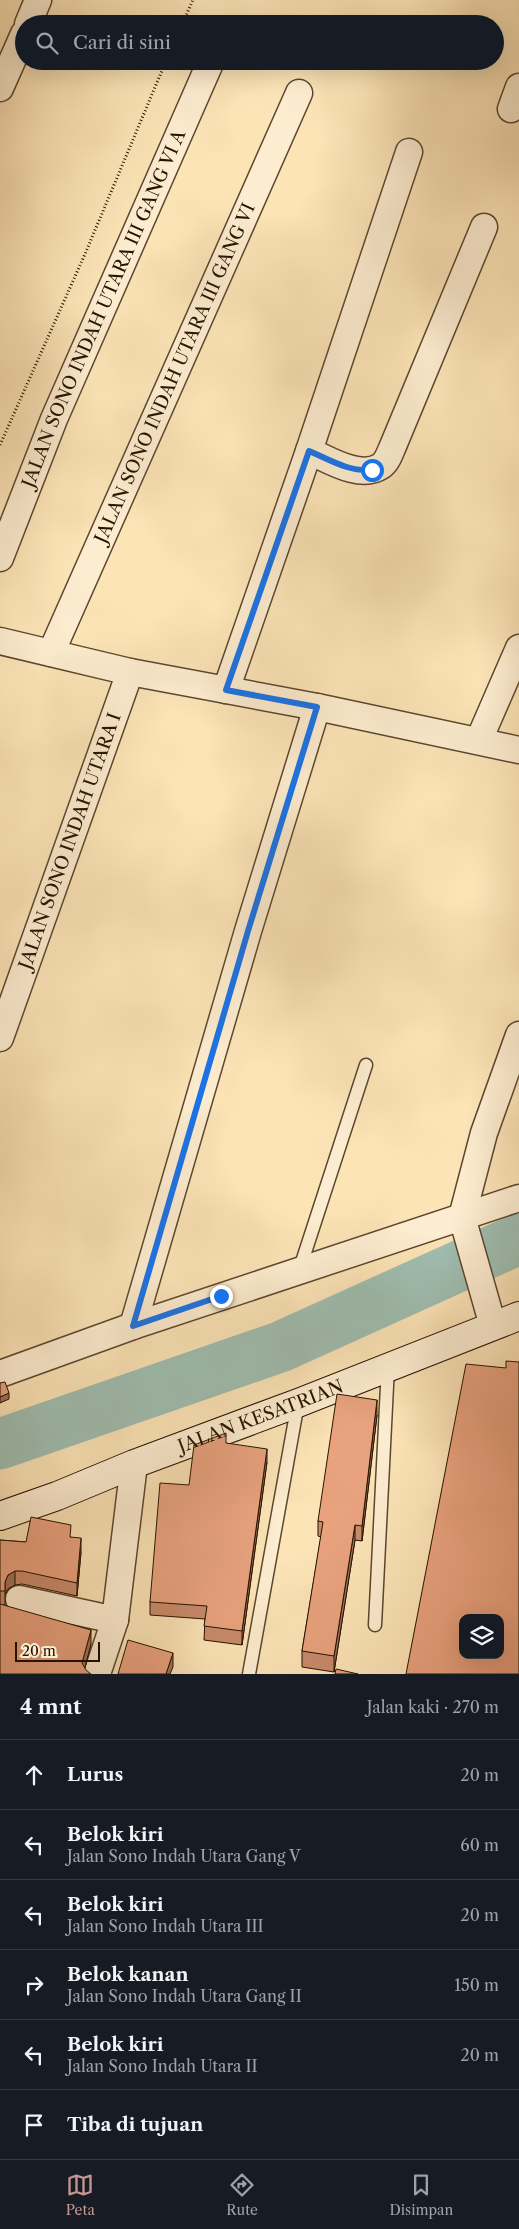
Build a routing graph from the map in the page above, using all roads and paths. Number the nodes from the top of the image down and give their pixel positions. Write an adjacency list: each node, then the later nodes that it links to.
1 (38, 0): 3 (street)
2 (193, 0): 4 (path)
3 (32, 15)
4 (186, 15)
5 (15, 54): 8 (street)
6 (162, 70): 12 (path)
7 (207, 70): 14 (street, JALAN SONO INDAH UTARA III GANG VI A)
8 (0, 88)
9 (299, 93): 17 (street, JALAN SONO INDAH UTARA III GANG VI)
10 (409, 152): 13 (street)
11 (484, 227): 13 (street)
12 (0, 445)
13 (309, 451): 19 (street)
14 (0, 558)
15 (0, 641): 17 (street)
16 (519, 648): 21 (street)
17 (50, 653): 18 (street)
18 (130, 672): 19 (street); 24 (street, JALAN SONO INDAH UTARA I)
19 (226, 690): 20 (street)
20 (317, 707): 21 (street); 31 (street)
21 (479, 740): 22 (street)
22 (519, 750)
23 (519, 1035): 27 (street)
24 (0, 1038)
25 (366, 1065): 28 (lane)
26 (519, 1198): 27 (street)
27 (463, 1222): 28 (street); 29 (street)
28 (299, 1271): 31 (street)
29 (490, 1314): 30 (street, JALAN KESATRIAN); 32 (street, JALAN KESATRIAN)
30 (519, 1316)
31 (133, 1326): 33 (street)
32 (388, 1366): 34 (street, JALAN KESATRIAN); 39 (lane)
33 (0, 1374)
34 (298, 1403): 35 (street, JALAN KESATRIAN); 41 (lane)
35 (134, 1464): 36 (street, JALAN KESATRIAN); 38 (street)
36 (0, 1516)
37 (19, 1599): 38 (street)
38 (115, 1620): 40 (street)
39 (375, 1625)
40 (97, 1674)
41 (249, 1674)

